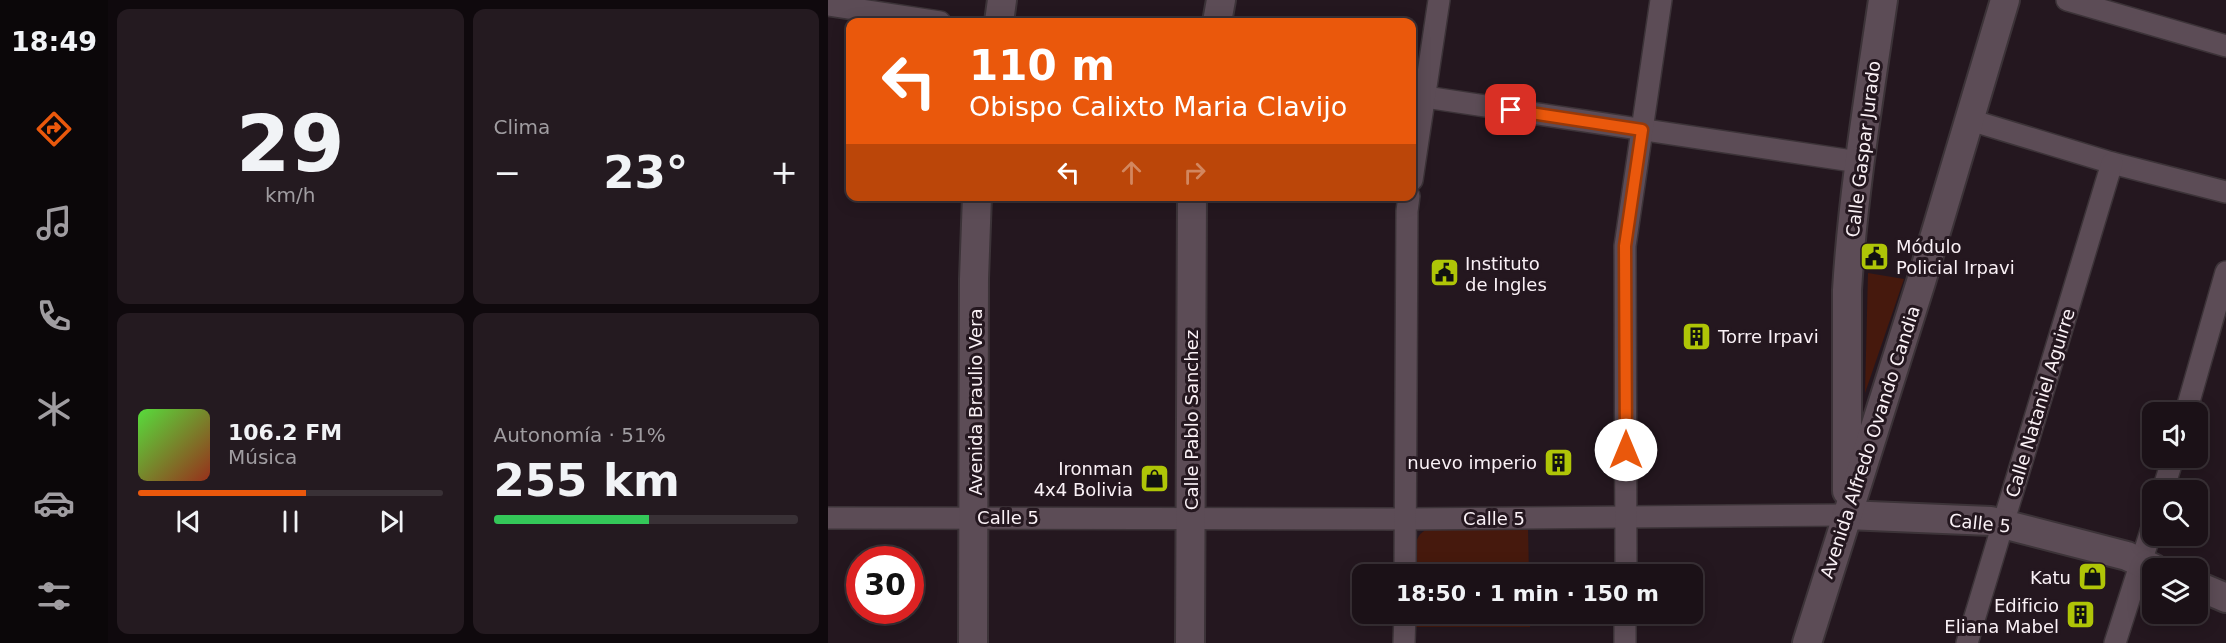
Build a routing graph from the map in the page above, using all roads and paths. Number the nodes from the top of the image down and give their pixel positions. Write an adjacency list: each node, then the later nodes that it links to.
1 (1002, 0): 10 (main road)
2 (1221, 0): 11 (main road)
3 (1439, 0): 13 (street)
4 (1661, 0): 16 (street)
5 (1883, 0): 17 (main road, Calle Gaspar Jurado)
6 (2005, 0): 14 (main road, Avenida Alfredo Ovando Candia)
7 (2067, 0): 12 (street)
8 (828, 5): 9 (street)
9 (914, 18)
10 (1000, 18)
11 (1218, 18)
12 (2226, 46)
13 (1418, 96): 15 (street); 16 (street)
14 (1970, 120): 18 (street); 25 (main road, Avenida Alfredo Ovando Candia)
15 (1416, 124)
16 (1642, 130): 17 (street); 26 (street)
17 (1859, 162): 25 (main road, Calle Gaspar Jurado)
18 (2112, 163): 19 (street); 31 (street, Calle Nataniel Aguirre)
19 (2226, 192)
20 (976, 201): 27 (main road, Avenida Braulio Vera)
21 (1192, 201): 28 (main road, Calle Pablo Sanchez)
22 (1409, 201): 30 (street)
23 (2226, 272): 24 (street)
24 (2189, 402)
25 (1846, 515): 26 (street, Calle 5); 31 (main road, Calle 5); 44 (main road, Avenida Alfredo Ovando Candia)
26 (1626, 516): 30 (street, Calle 5); 33 (street)
27 (974, 517): 28 (street, Calle 5); 29 (street, Calle 5); 40 (main road, Avenida Braulio Vera)
28 (1191, 517): 30 (street, Calle 5); 41 (main road, Calle Pablo Sanchez)
29 (828, 518)
30 (1405, 519): 32 (street)
31 (2004, 524): 34 (main road, Calle 5); 45 (street, Calle Nataniel Aguirre)
32 (1405, 564)
33 (1626, 564)
34 (2142, 564)
35 (2142, 578): 46 (street)
36 (2208, 590): 37 (main road)
37 (2226, 598)
38 (1405, 624): 42 (street)
39 (1625, 624): 43 (street)
40 (973, 643)
41 (1190, 643)
42 (1404, 643)
43 (1625, 643)
44 (1807, 643)
45 (1967, 643)
46 (2115, 643)

